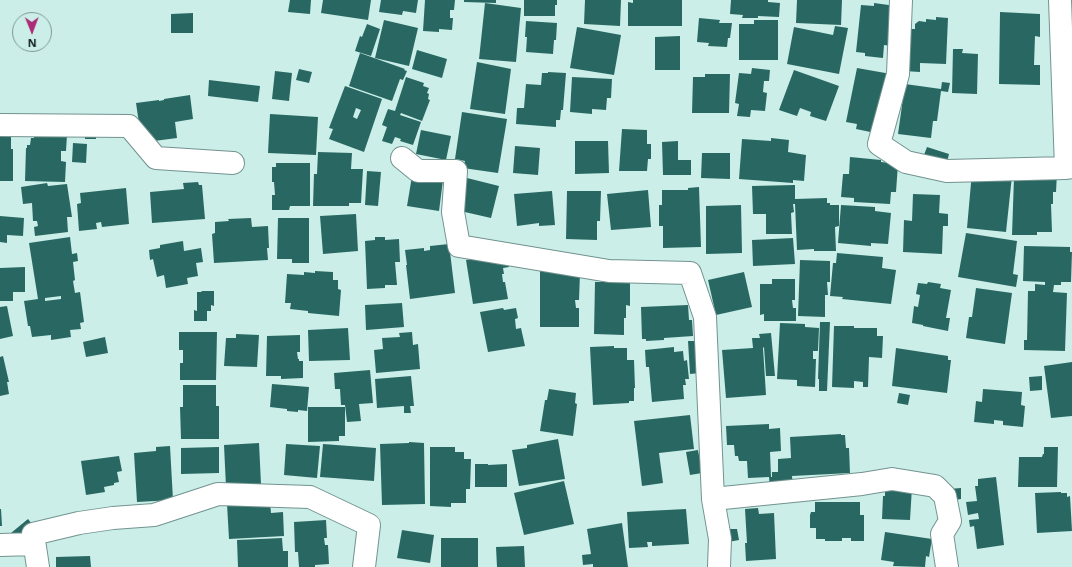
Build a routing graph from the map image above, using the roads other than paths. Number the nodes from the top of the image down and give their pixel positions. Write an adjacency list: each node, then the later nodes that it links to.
1 (901, 0): 6 (street)
2 (1060, 0): 6 (street)
3 (0, 125): 5 (street)
4 (402, 158): 7 (street)
5 (233, 163)
6 (1069, 168)
7 (713, 499): 12 (street); 13 (street)
8 (34, 544): 9 (street); 10 (street); 11 (street)
9 (0, 545)
10 (38, 567)
11 (364, 567)
12 (719, 567)
13 (946, 567)

